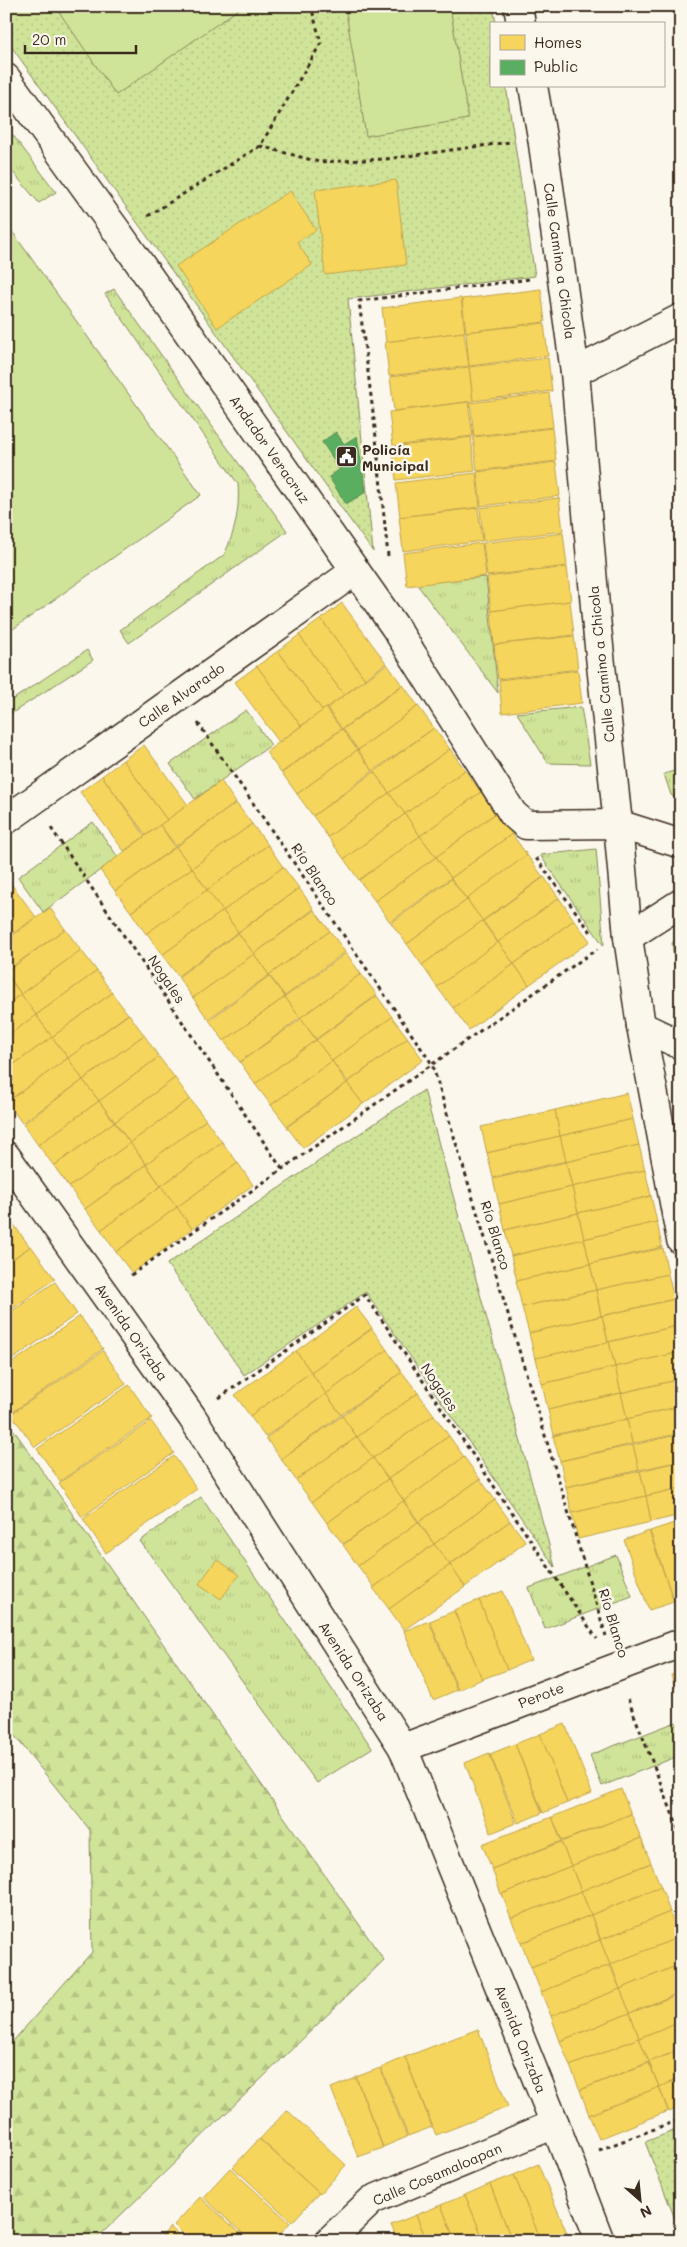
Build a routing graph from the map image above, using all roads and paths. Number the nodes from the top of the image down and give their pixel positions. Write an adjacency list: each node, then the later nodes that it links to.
1 (311, 6): 7 (path)
2 (518, 6): 3 (street)
3 (521, 22)
4 (6, 78): 8 (street, Andador Veracruz)
5 (533, 88): 6 (street, Calle Camino a Chicola)
6 (542, 137): 7 (path); 9 (street, Calle Camino a Chicola)
7 (260, 146): 8 (path)
8 (119, 234): 13 (street, Andador Veracruz)
9 (563, 275): 11 (street, Calle Camino a Chicola); 12 (path)
10 (681, 318): 11 (street)
11 (575, 372): 17 (street, Calle Camino a Chicola)
12 (388, 558)
13 (355, 571): 14 (street, Calle Alvarado); 18 (street, Andador Veracruz)
14 (179, 696): 15 (street, Calle Alvarado); 25 (path, Río Blanco)
15 (32, 801): 16 (street, Calle Alvarado); 28 (path, Nogales)
16 (6, 820)
17 (618, 824): 18 (street); 19 (street); 22 (street, Calle Camino a Chicola)
18 (526, 825): 21 (path)
19 (681, 844)
20 (681, 904): 22 (street)
21 (601, 946): 22 (path); 25 (path)
22 (629, 946): 23 (street, Calle Camino a Chicola)
23 (641, 1026): 24 (street); 26 (street, Calle Camino a Chicola)
24 (681, 1045)
25 (432, 1064): 28 (path); 33 (path, Río Blanco)
26 (673, 1155): 29 (street, Calle Camino a Chicola)
27 (6, 1156): 30 (street, Avenida Orizaba)
28 (282, 1169): 30 (path)
29 (681, 1240)
30 (106, 1293): 31 (street, Avenida Orizaba)
31 (192, 1417): 33 (path, Nogales); 34 (street, Avenida Orizaba)
32 (681, 1643): 33 (street, Perote)
33 (616, 1667): 34 (street, Perote); 35 (path, Río Blanco)
34 (402, 1748): 37 (street, Avenida Orizaba)
35 (681, 1836)
36 (681, 2119): 38 (path)
37 (556, 2124): 38 (street, Avenida Orizaba); 39 (street, Calle Cosamaloapan)
38 (570, 2161): 40 (street, Avenida Orizaba)
39 (329, 2241)
40 (600, 2241)

